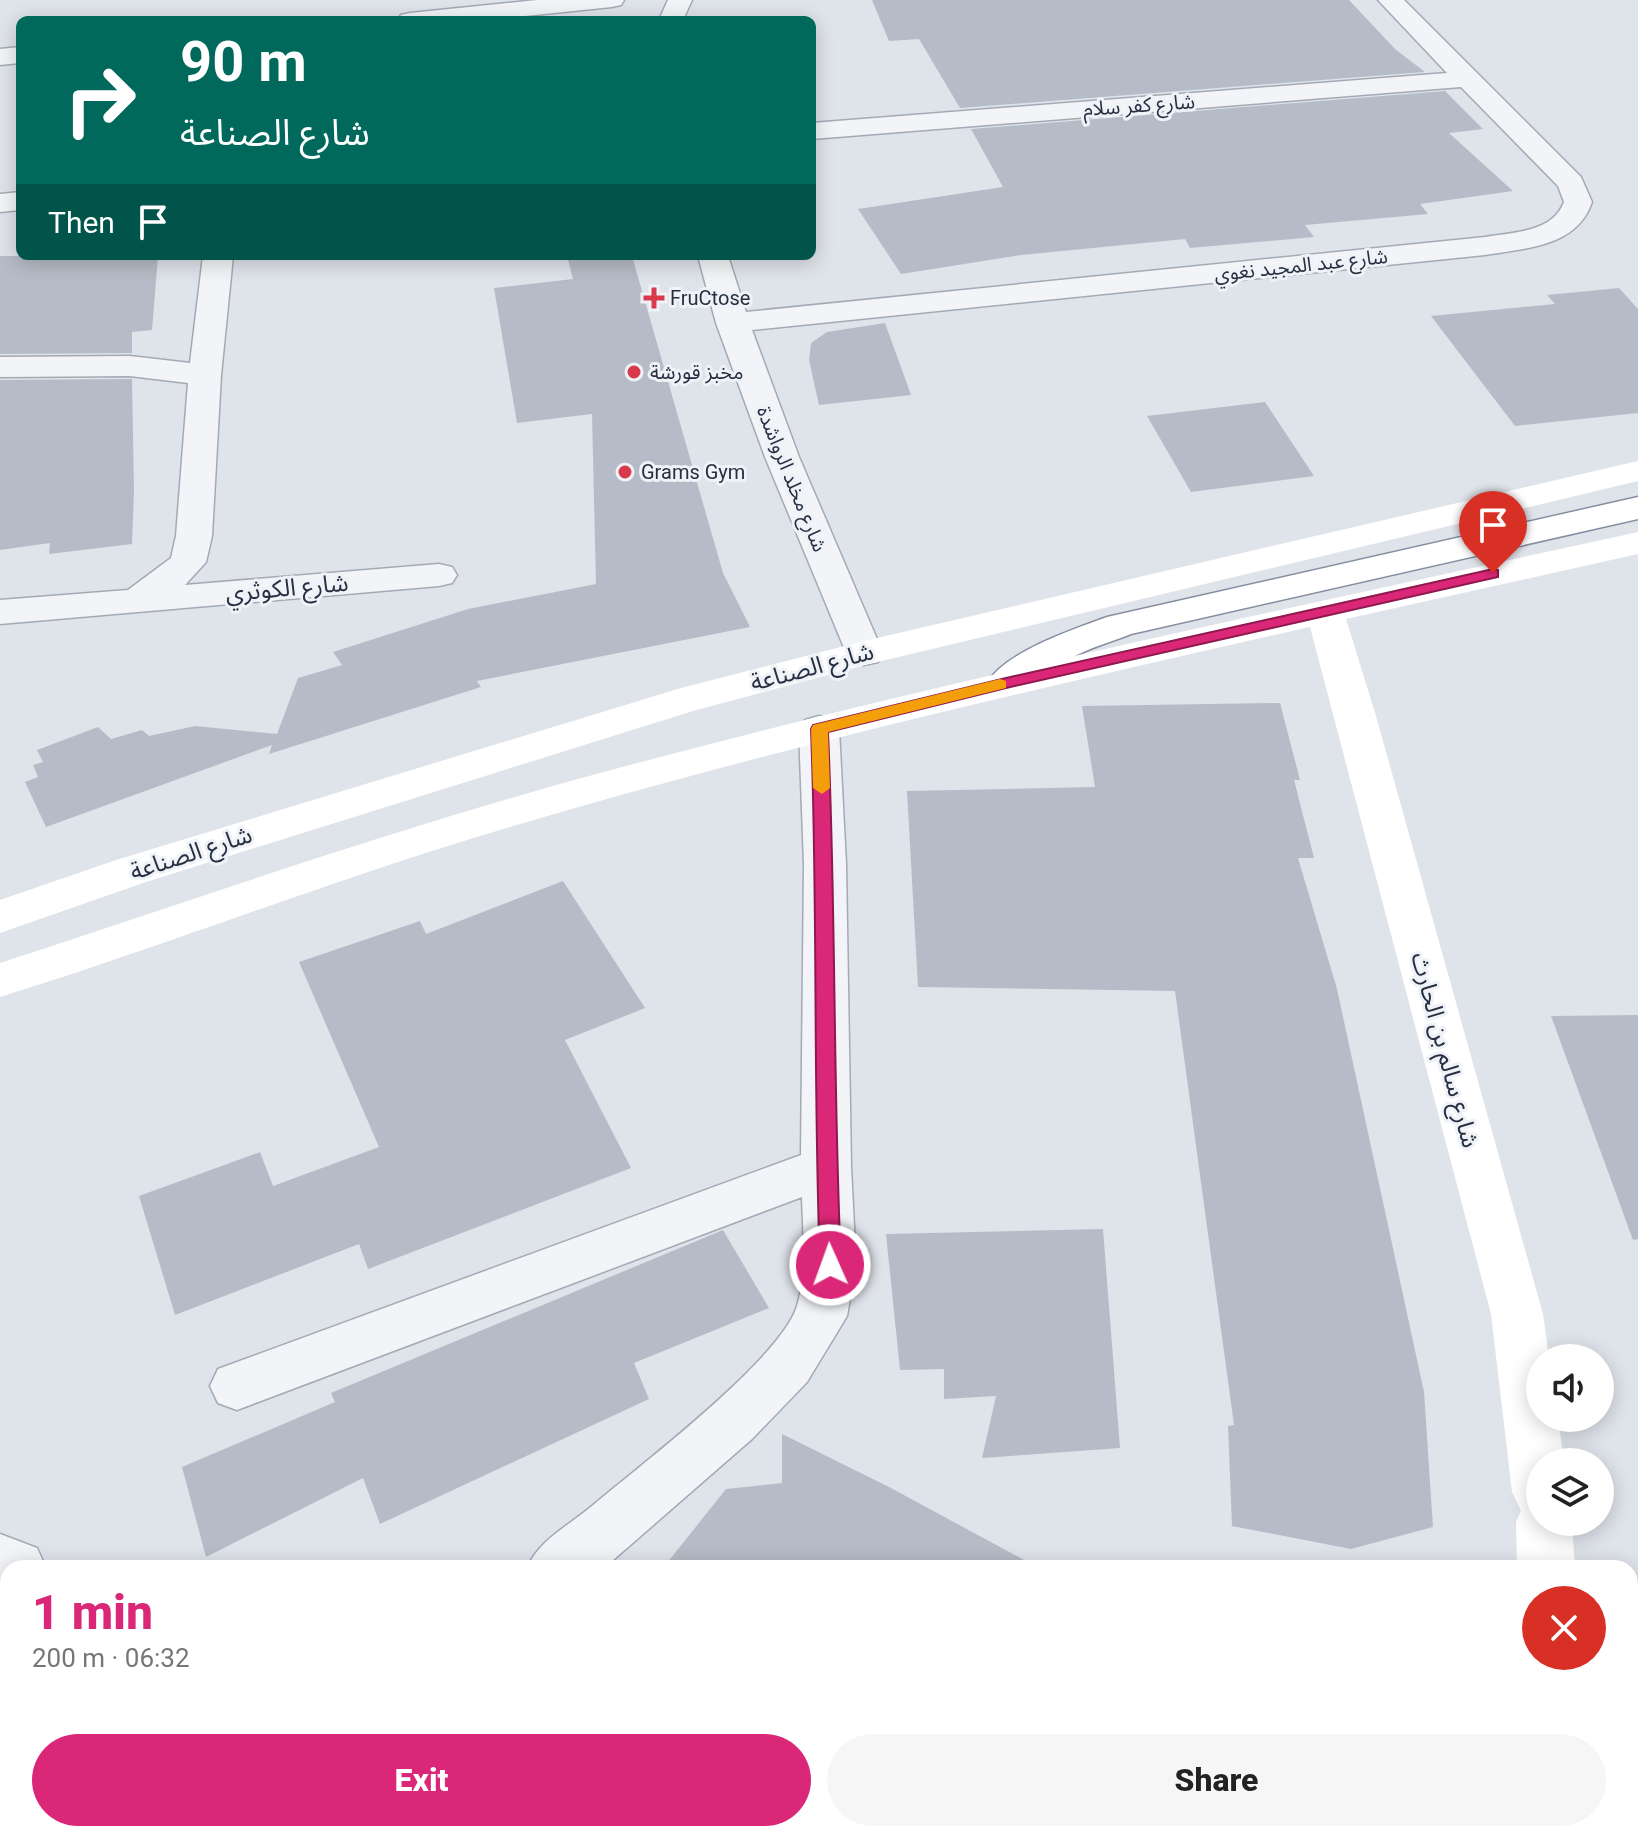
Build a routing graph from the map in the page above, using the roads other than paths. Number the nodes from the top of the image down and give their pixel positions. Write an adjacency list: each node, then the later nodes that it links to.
1 (612, 0): 3 (street)
2 (1390, 0): 4 (street, شارع عبد المجيد نغوي)
3 (450, 16)
4 (1466, 79): 5 (street, شارع كفر سلام); 8 (street, شارع عبد المجيد نغوي)
5 (816, 131)
6 (218, 260): 10 (street, شارع الكوثري)
7 (714, 260): 8 (street, شارع مخلد الرواشدة)
8 (732, 323): 20 (street, شارع مخلد الرواشدة)
9 (0, 367): 10 (street)
10 (205, 375): 17 (street, شارع الكوثري)
11 (1638, 458): 13 (main road)
12 (1638, 471): 13 (main road, شارع الصناعة)
13 (1581, 484): 20 (main road, شارع الصناعة)
14 (1638, 508): 21 (main road)
15 (1638, 543): 19 (main road)
16 (439, 575): 17 (street, شارع الكوثري)
17 (135, 602): 18 (street, شارع الكوثري)
18 (0, 612)
19 (1325, 613): 21 (main road); 27 (main road, شارع سالم بن الحارث)
20 (864, 653): 23 (main road, شارع الصناعة)
21 (1006, 683): 22 (main road)
22 (819, 729): 24 (main road); 25 (street)
23 (0, 917)
24 (0, 980)
25 (826, 1167): 26 (street); 29 (street)
26 (237, 1386)
27 (1534, 1448)
28 (1545, 1536): 30 (main road)
29 (568, 1560)
30 (1546, 1560)

